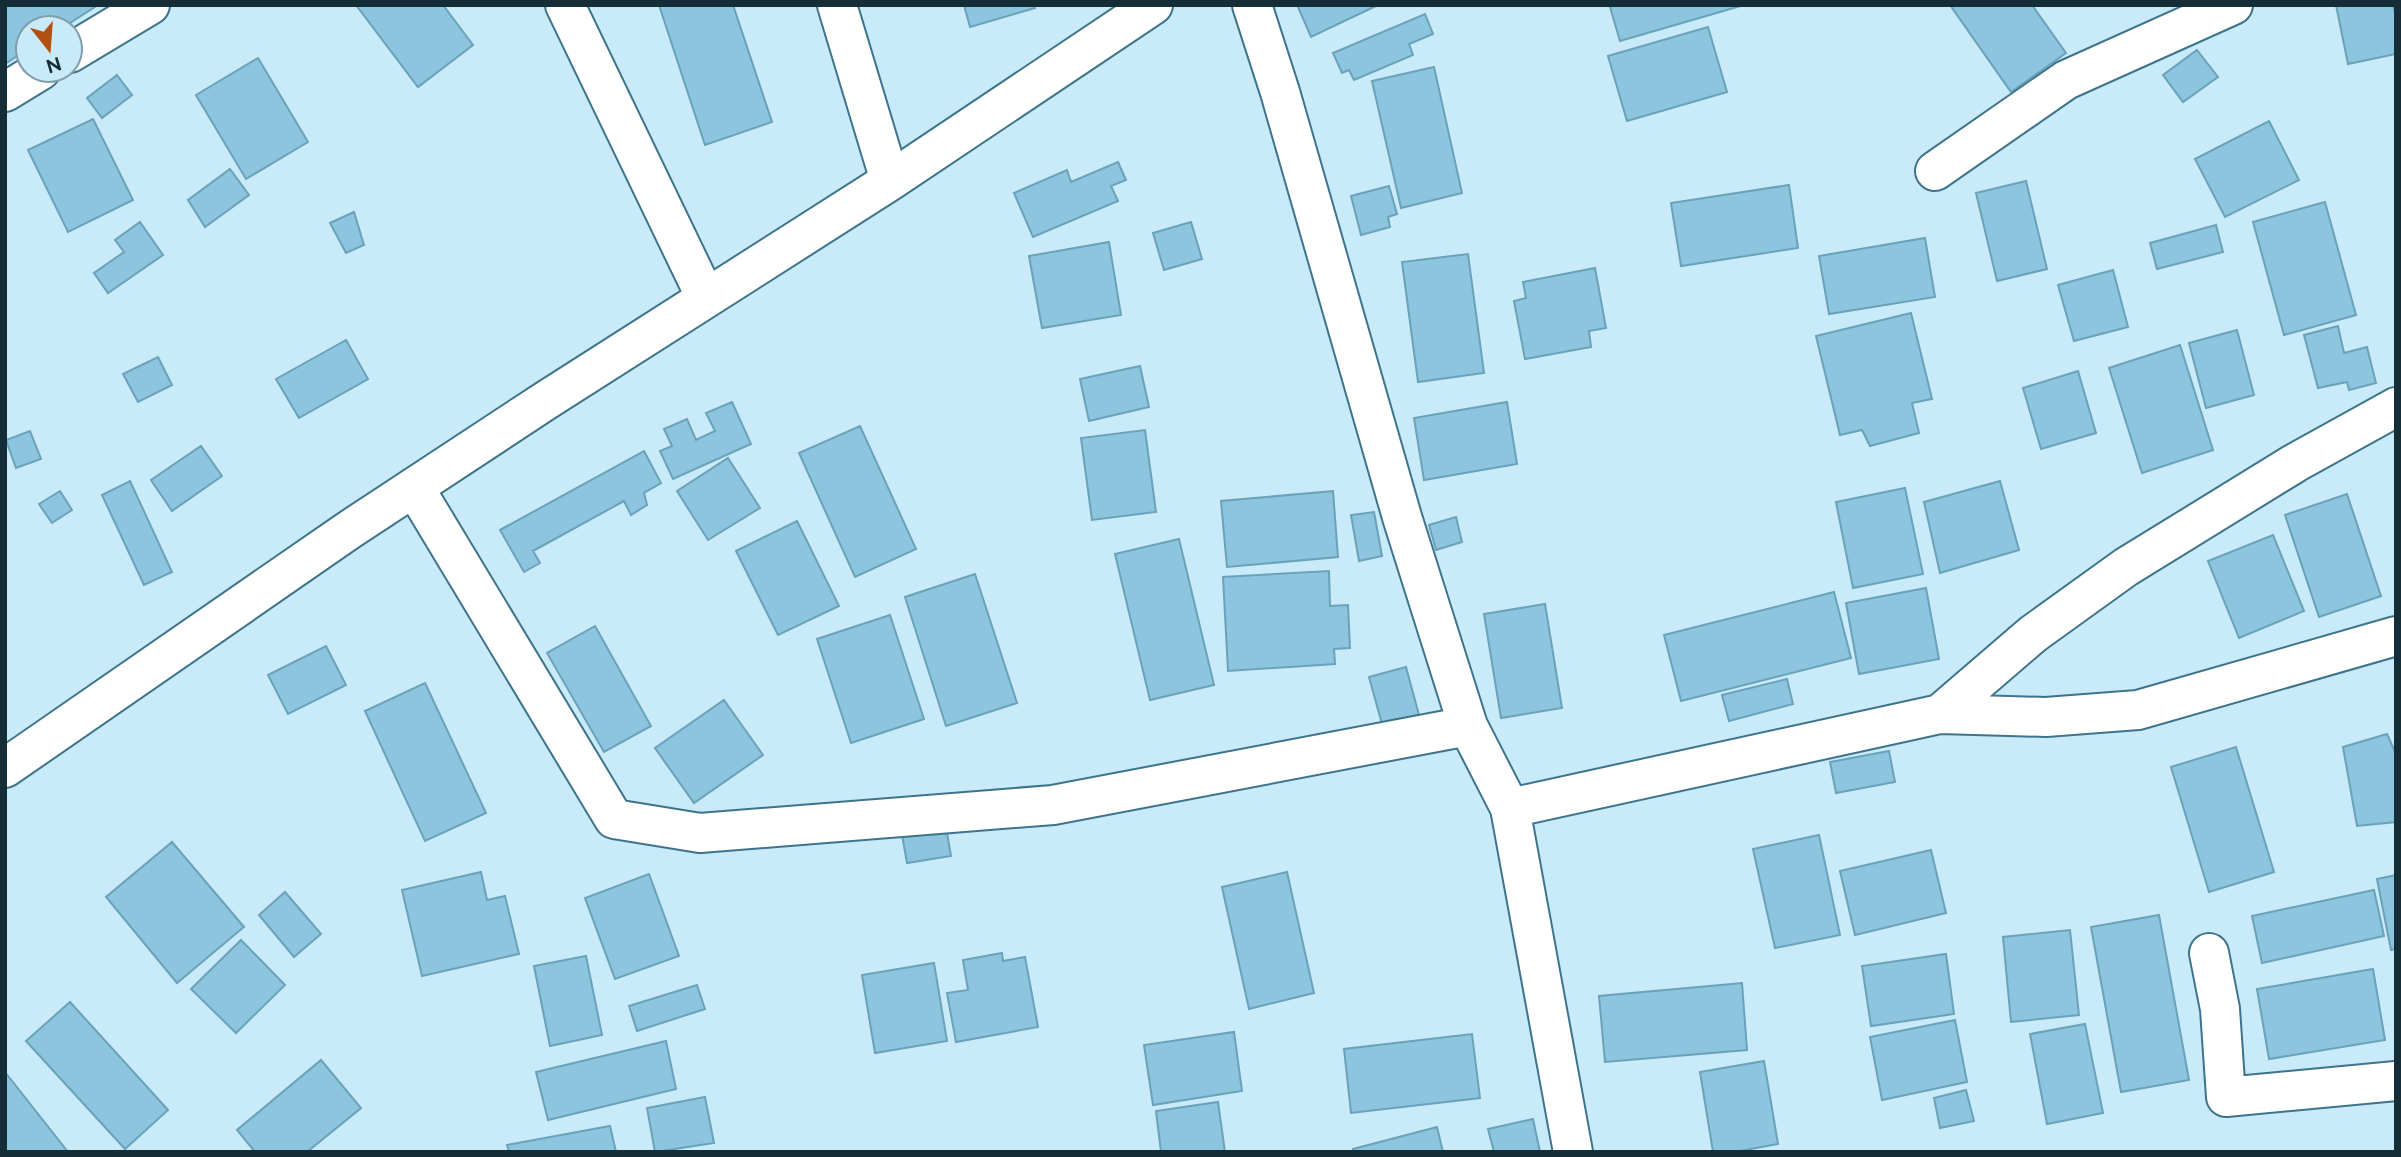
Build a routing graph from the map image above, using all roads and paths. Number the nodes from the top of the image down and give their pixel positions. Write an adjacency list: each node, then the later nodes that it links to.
1 (150, 5): 7 (street)
2 (565, 5): 10 (street)
3 (837, 5): 9 (street)
4 (1153, 5): 9 (street)
5 (1252, 5): 15 (street)
6 (2233, 5): 8 (street)
7 (84, 45)
8 (1935, 171)
9 (890, 181): 10 (street)
10 (706, 298): 12 (street)
11 (2396, 407): 14 (street)
12 (414, 487): 15 (street); 16 (street)
13 (2396, 636): 14 (street)
14 (1940, 714): 17 (street)
15 (1468, 726): 17 (street)
16 (5, 768)
17 (1510, 808): 20 (street)
18 (2209, 953): 19 (street)
19 (2396, 1081)
20 (1573, 1152)

